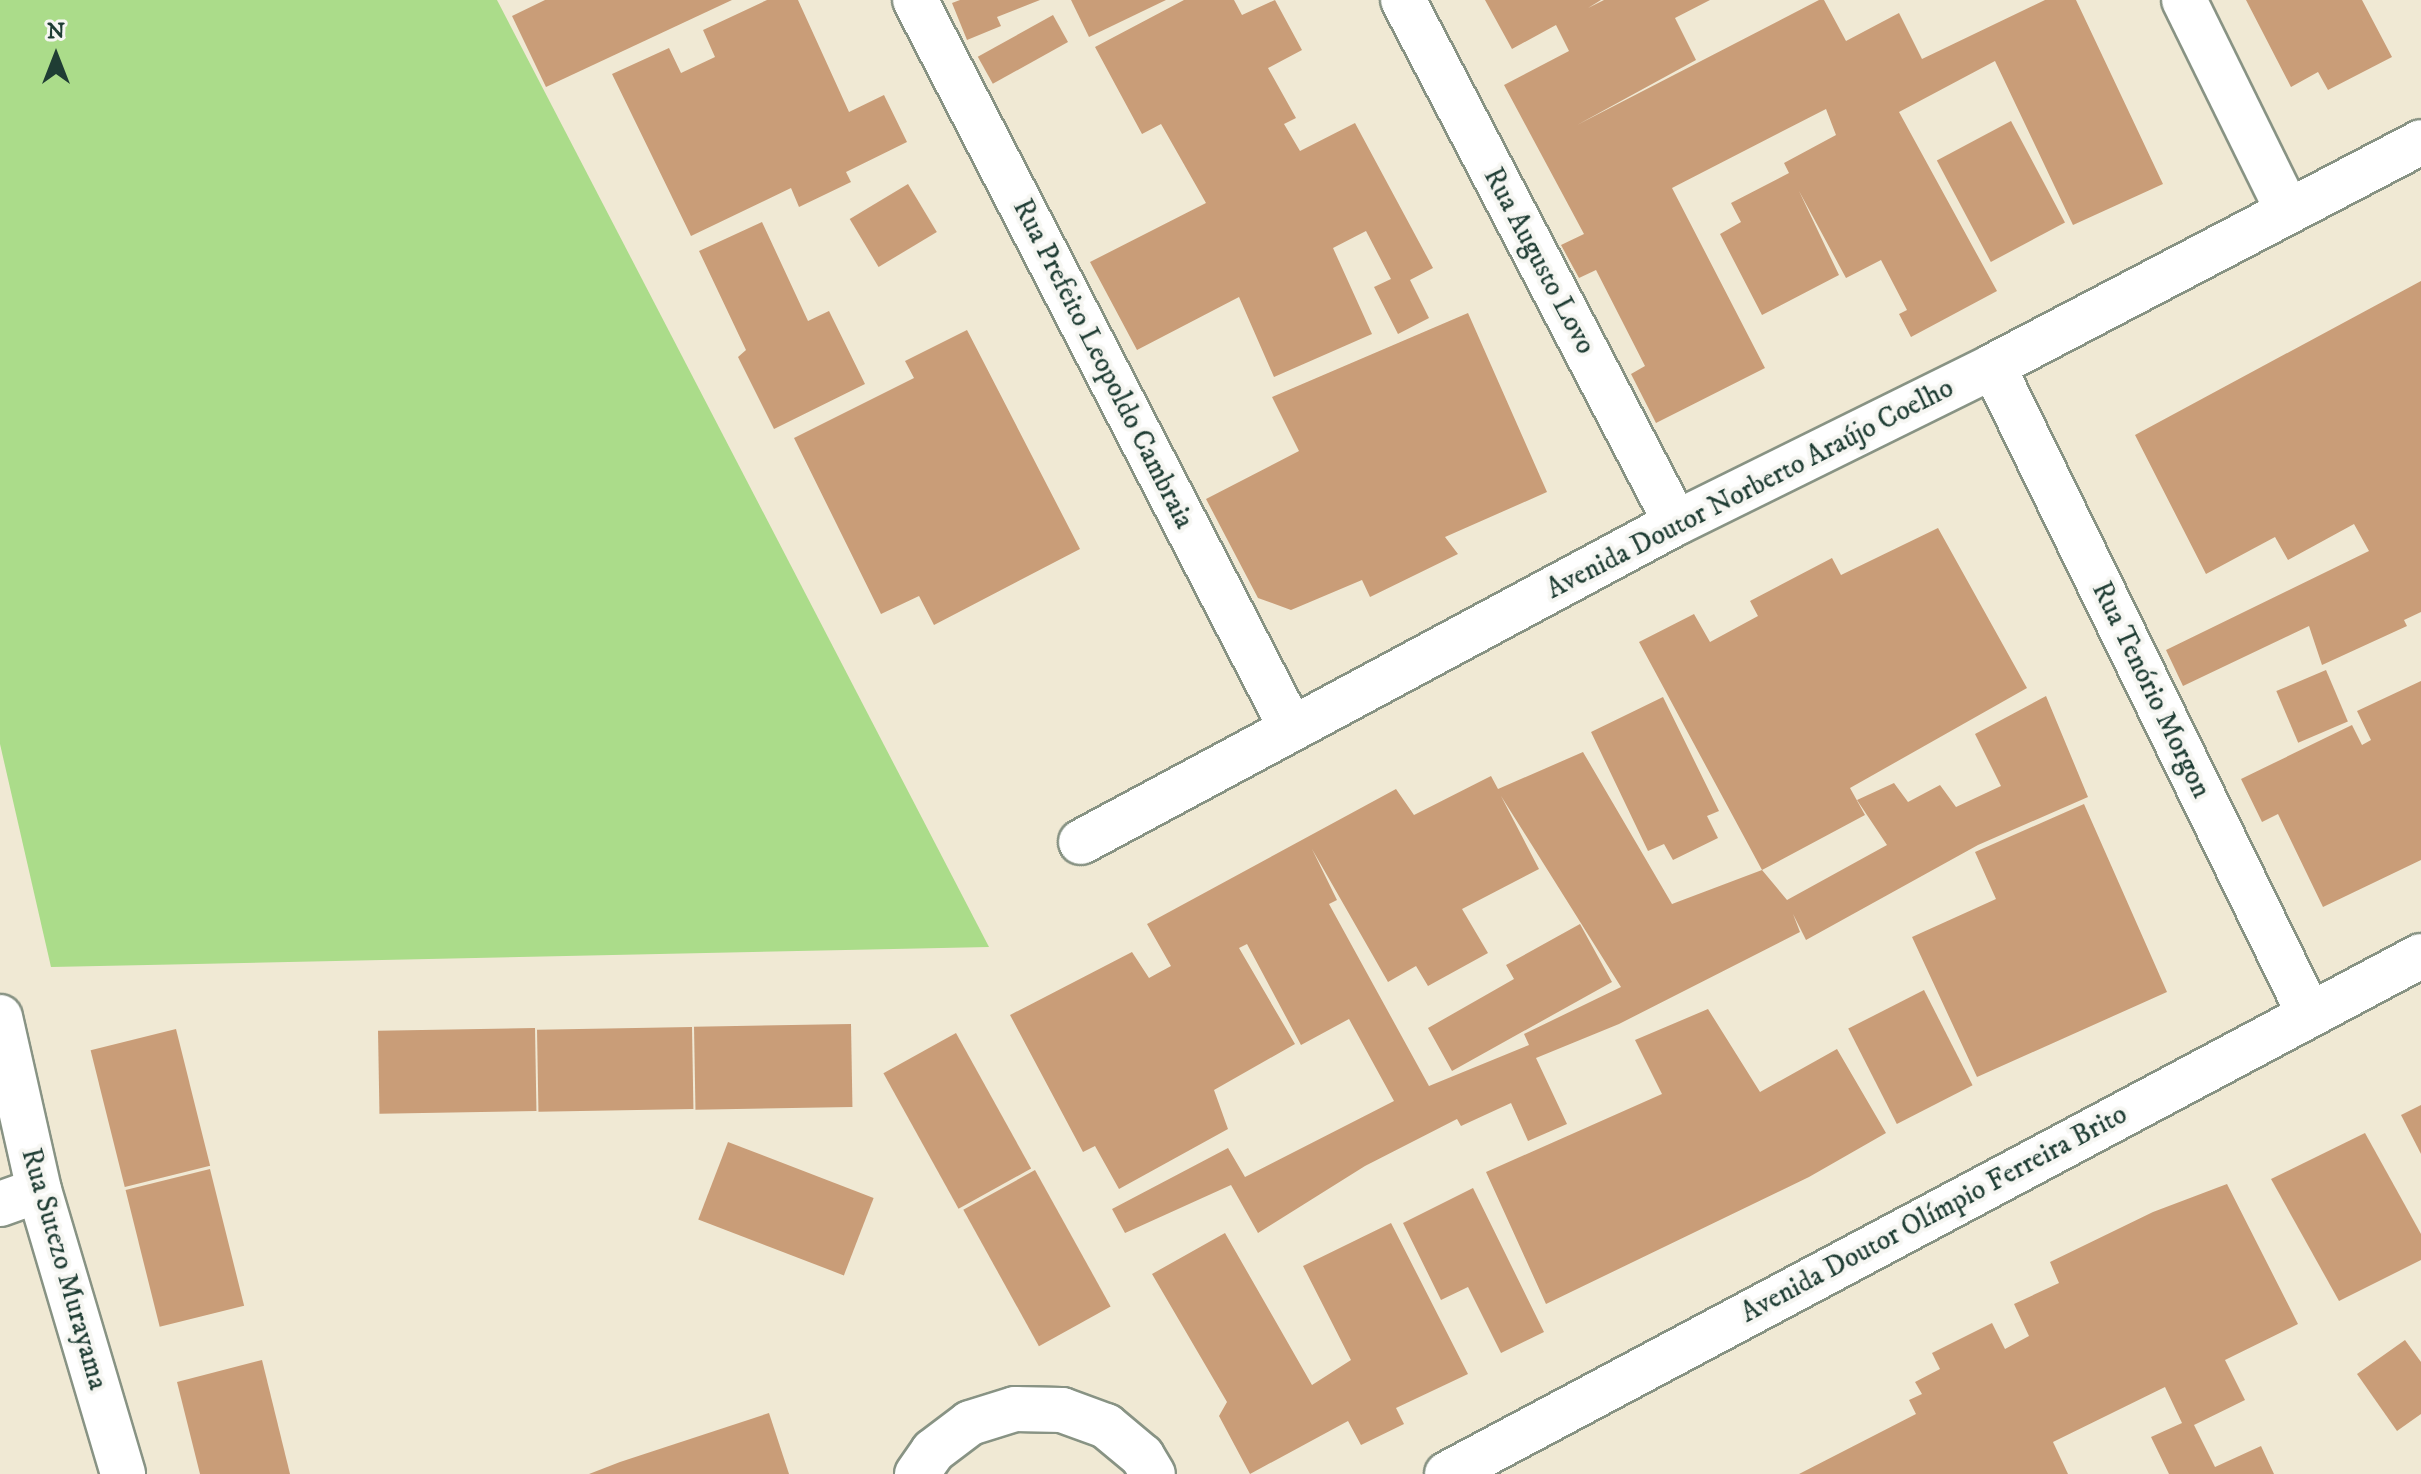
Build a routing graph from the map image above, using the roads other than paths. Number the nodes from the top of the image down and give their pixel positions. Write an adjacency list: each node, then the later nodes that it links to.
1 (915, 0): 8 (street, Rua Prefeito Leopoldo Cambraia)
2 (1403, 0): 7 (street, Rua Augusto Lovo)
3 (2184, 0): 5 (street)
4 (2421, 142): 5 (street, Avenida Doutor Norberto Araújo Coelho)
5 (2288, 211): 6 (street, Avenida Doutor Norberto Araújo Coelho)
6 (1993, 366): 7 (street, Avenida Doutor Norberto Araújo Coelho); 11 (street, Rua Tenório Morgon)
7 (1676, 523): 8 (street, Avenida Doutor Norberto Araújo Coelho)
8 (1291, 728): 9 (street, Avenida Doutor Norberto Araújo Coelho)
9 (1081, 842)
10 (2421, 956): 11 (street, Avenida Doutor Olímpio Ferreira Brito)
11 (2309, 1014): 17 (street, Avenida Doutor Olímpio Ferreira Brito)
12 (0, 1017): 13 (street, Rua Sutezo Murayama)
13 (20, 1197): 14 (street, Rua Sutezo Murayama)
14 (123, 1474)
15 (917, 1474): 16 (street)
16 (1153, 1474)
17 (1447, 1474)

